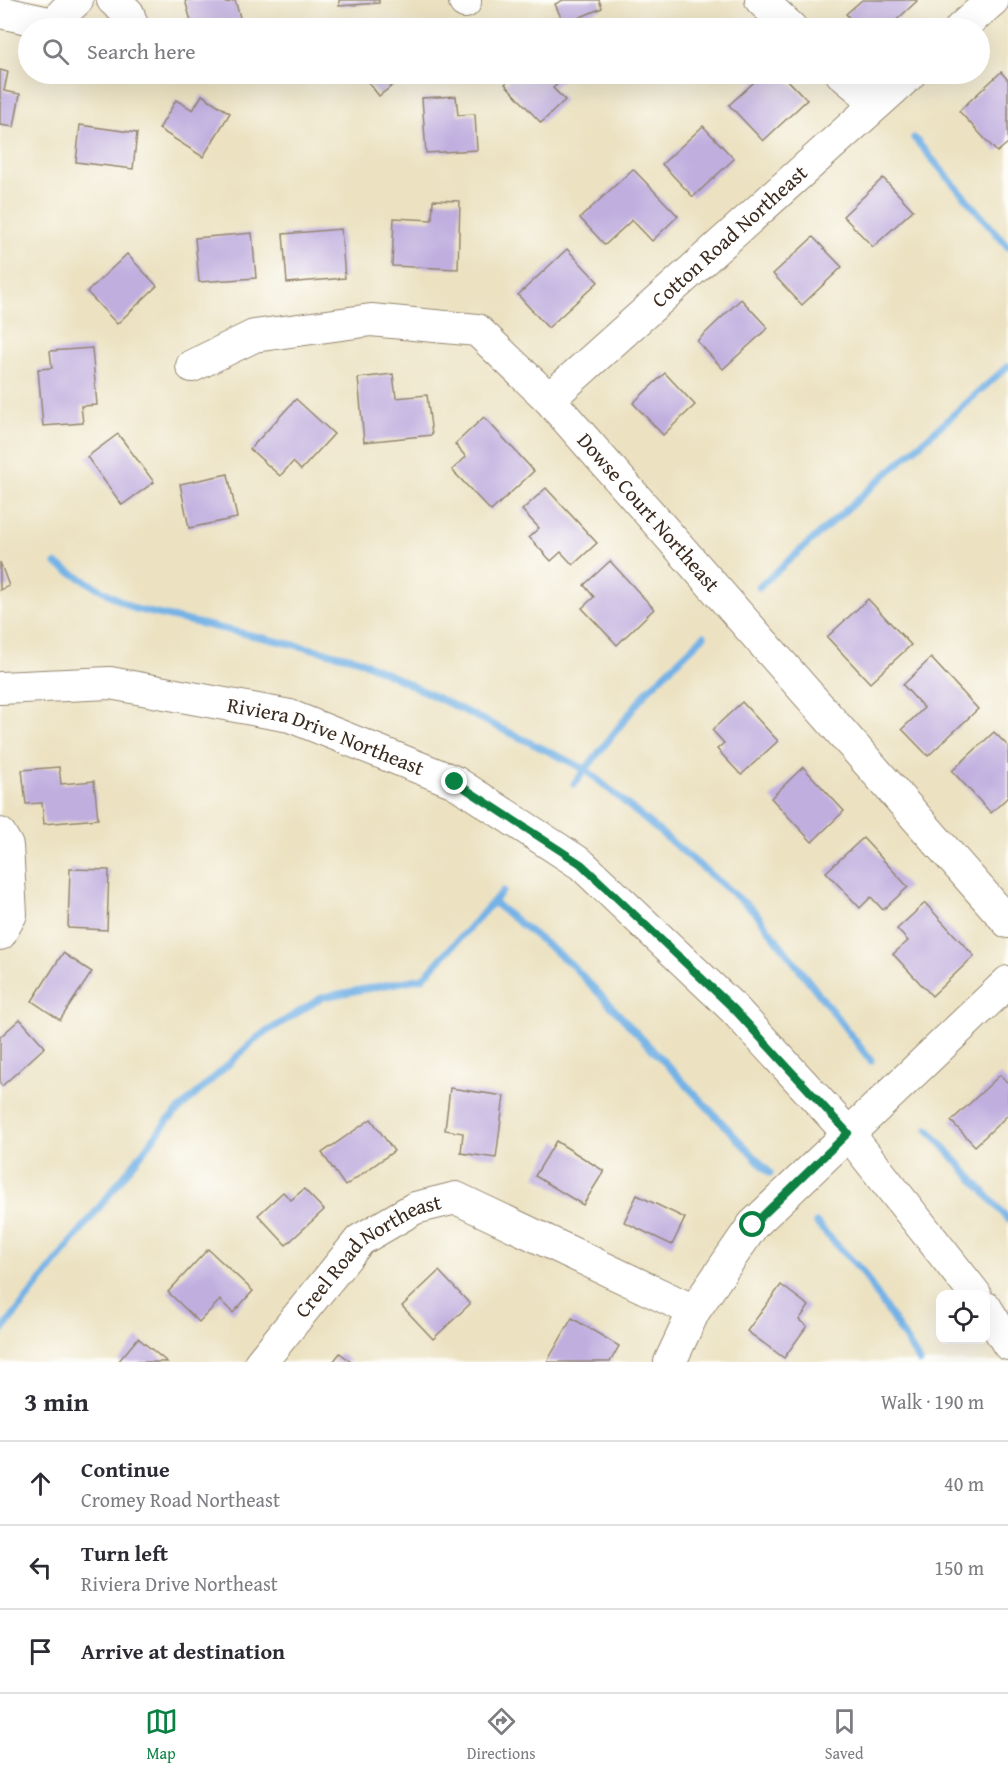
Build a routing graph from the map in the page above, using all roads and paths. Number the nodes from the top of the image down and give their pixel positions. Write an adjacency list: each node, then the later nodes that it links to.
1 (77, 0): 7 (street)
2 (113, 0): 8 (street)
3 (761, 0): 9 (street)
4 (993, 0): 10 (street)
5 (0, 12): 6 (street)
6 (23, 18)
7 (61, 18)
8 (130, 18)
9 (780, 18)
10 (972, 18)
11 (854, 84): 13 (street)
12 (899, 84): 13 (street, Cotton Road Northeast)
13 (877, 103): 15 (street, Cotton Road Northeast)
14 (192, 366): 15 (street, Dowse Court Northeast)
15 (549, 399): 18 (street, Dowse Court Northeast)
16 (0, 688): 21 (street, Riviera Drive Northeast)
17 (0, 834): 19 (street)
18 (1008, 922)
19 (0, 934)
20 (1008, 982): 21 (street)
21 (848, 1133): 22 (street, Riviera Drive Northeast); 23 (street)
22 (972, 1290)
23 (694, 1311): 26 (street, Creel Road Northeast); 27 (street)
24 (990, 1315): 25 (street)
25 (1008, 1344)
26 (261, 1362)
27 (670, 1362)

